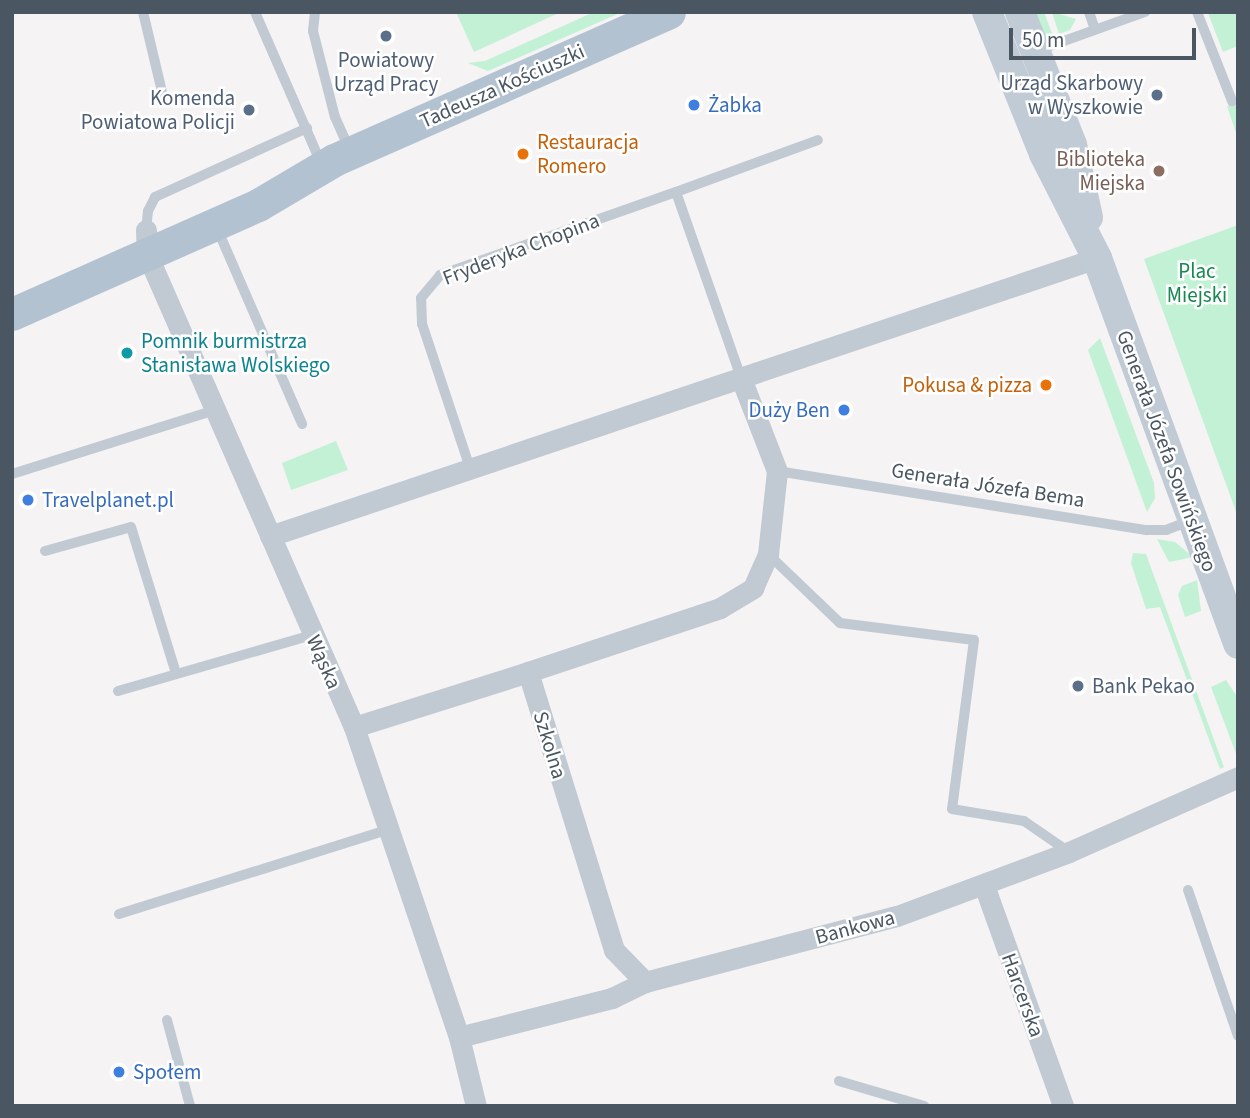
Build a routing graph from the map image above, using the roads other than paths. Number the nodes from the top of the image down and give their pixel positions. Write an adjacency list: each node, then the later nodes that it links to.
1 (143, 12): 13 (lane)
2 (255, 12): 15 (lane)
3 (315, 12): 17 (lane)
4 (669, 12): 17 (main road, Tadeusza Kościuszki)
5 (987, 12): 12 (street, Generała Józefa Sowińskiego)
6 (1020, 12): 11 (street, Generała Józefa Sowińskiego)
7 (1089, 12): 10 (lane)
8 (1145, 12): 10 (lane)
9 (1198, 12): 14 (lane)
10 (1095, 29): 11 (lane)
11 (1038, 50): 12 (lane); 21 (street, Generała Józefa Sowińskiego)
12 (1010, 63): 21 (street, Generała Józefa Sowińskiego)
13 (163, 96)
14 (1232, 101)
15 (307, 128): 17 (lane); 20 (lane)
16 (818, 140): 18 (lane, Fryderyka Chopina)
17 (336, 158): 19 (main road, Tadeusza Kościuszki); 20 (main road, Tadeusza Kościuszki)
18 (676, 192): 24 (lane); 27 (lane, Fryderyka Chopina)
19 (215, 224): 20 (main road, Tadeusza Kościuszki); 26 (lane)
20 (147, 242): 22 (main road, Tadeusza Kościuszki); 23 (main road, Tadeusza Kościuszki); 25 (street, Wąska)
21 (1097, 258): 24 (street); 30 (street, Generała Józefa Sowińskiego)
22 (12, 289)
23 (12, 314)
24 (741, 378): 27 (street); 28 (street)
25 (215, 410): 29 (lane); 31 (street, Wąska)
26 (302, 424)
27 (470, 468): 31 (street)
28 (777, 471): 30 (lane, Generała Józefa Bema); 33 (street)
29 (12, 474)
30 (1192, 520): 35 (street, Generała Józefa Sowińskiego)
31 (270, 536): 34 (street, Wąska)
32 (44, 551): 37 (lane)
33 (768, 554): 36 (street); 42 (lane)
34 (312, 635): 37 (lane); 39 (street, Wąska)
35 (1238, 644)
36 (528, 672): 39 (street); 46 (street, Szkolna)
37 (176, 673): 38 (lane)
38 (118, 691)
39 (354, 727): 41 (street, Wąska)
40 (1238, 777): 42 (street, Bankowa)
41 (390, 829): 45 (lane); 48 (street, Wąska)
42 (1069, 852): 43 (street, Bankowa)
43 (984, 885): 46 (street, Bankowa); 54 (street, Harcerska)
44 (1188, 890): 49 (lane)
45 (120, 914)
46 (645, 982): 48 (street, Bankowa)
47 (167, 1020): 51 (lane)
48 (459, 1037): 52 (street, Wąska)
49 (1238, 1037)
50 (839, 1081): 53 (lane)
51 (190, 1106)
52 (476, 1106)
53 (924, 1106)
54 (1063, 1106)

